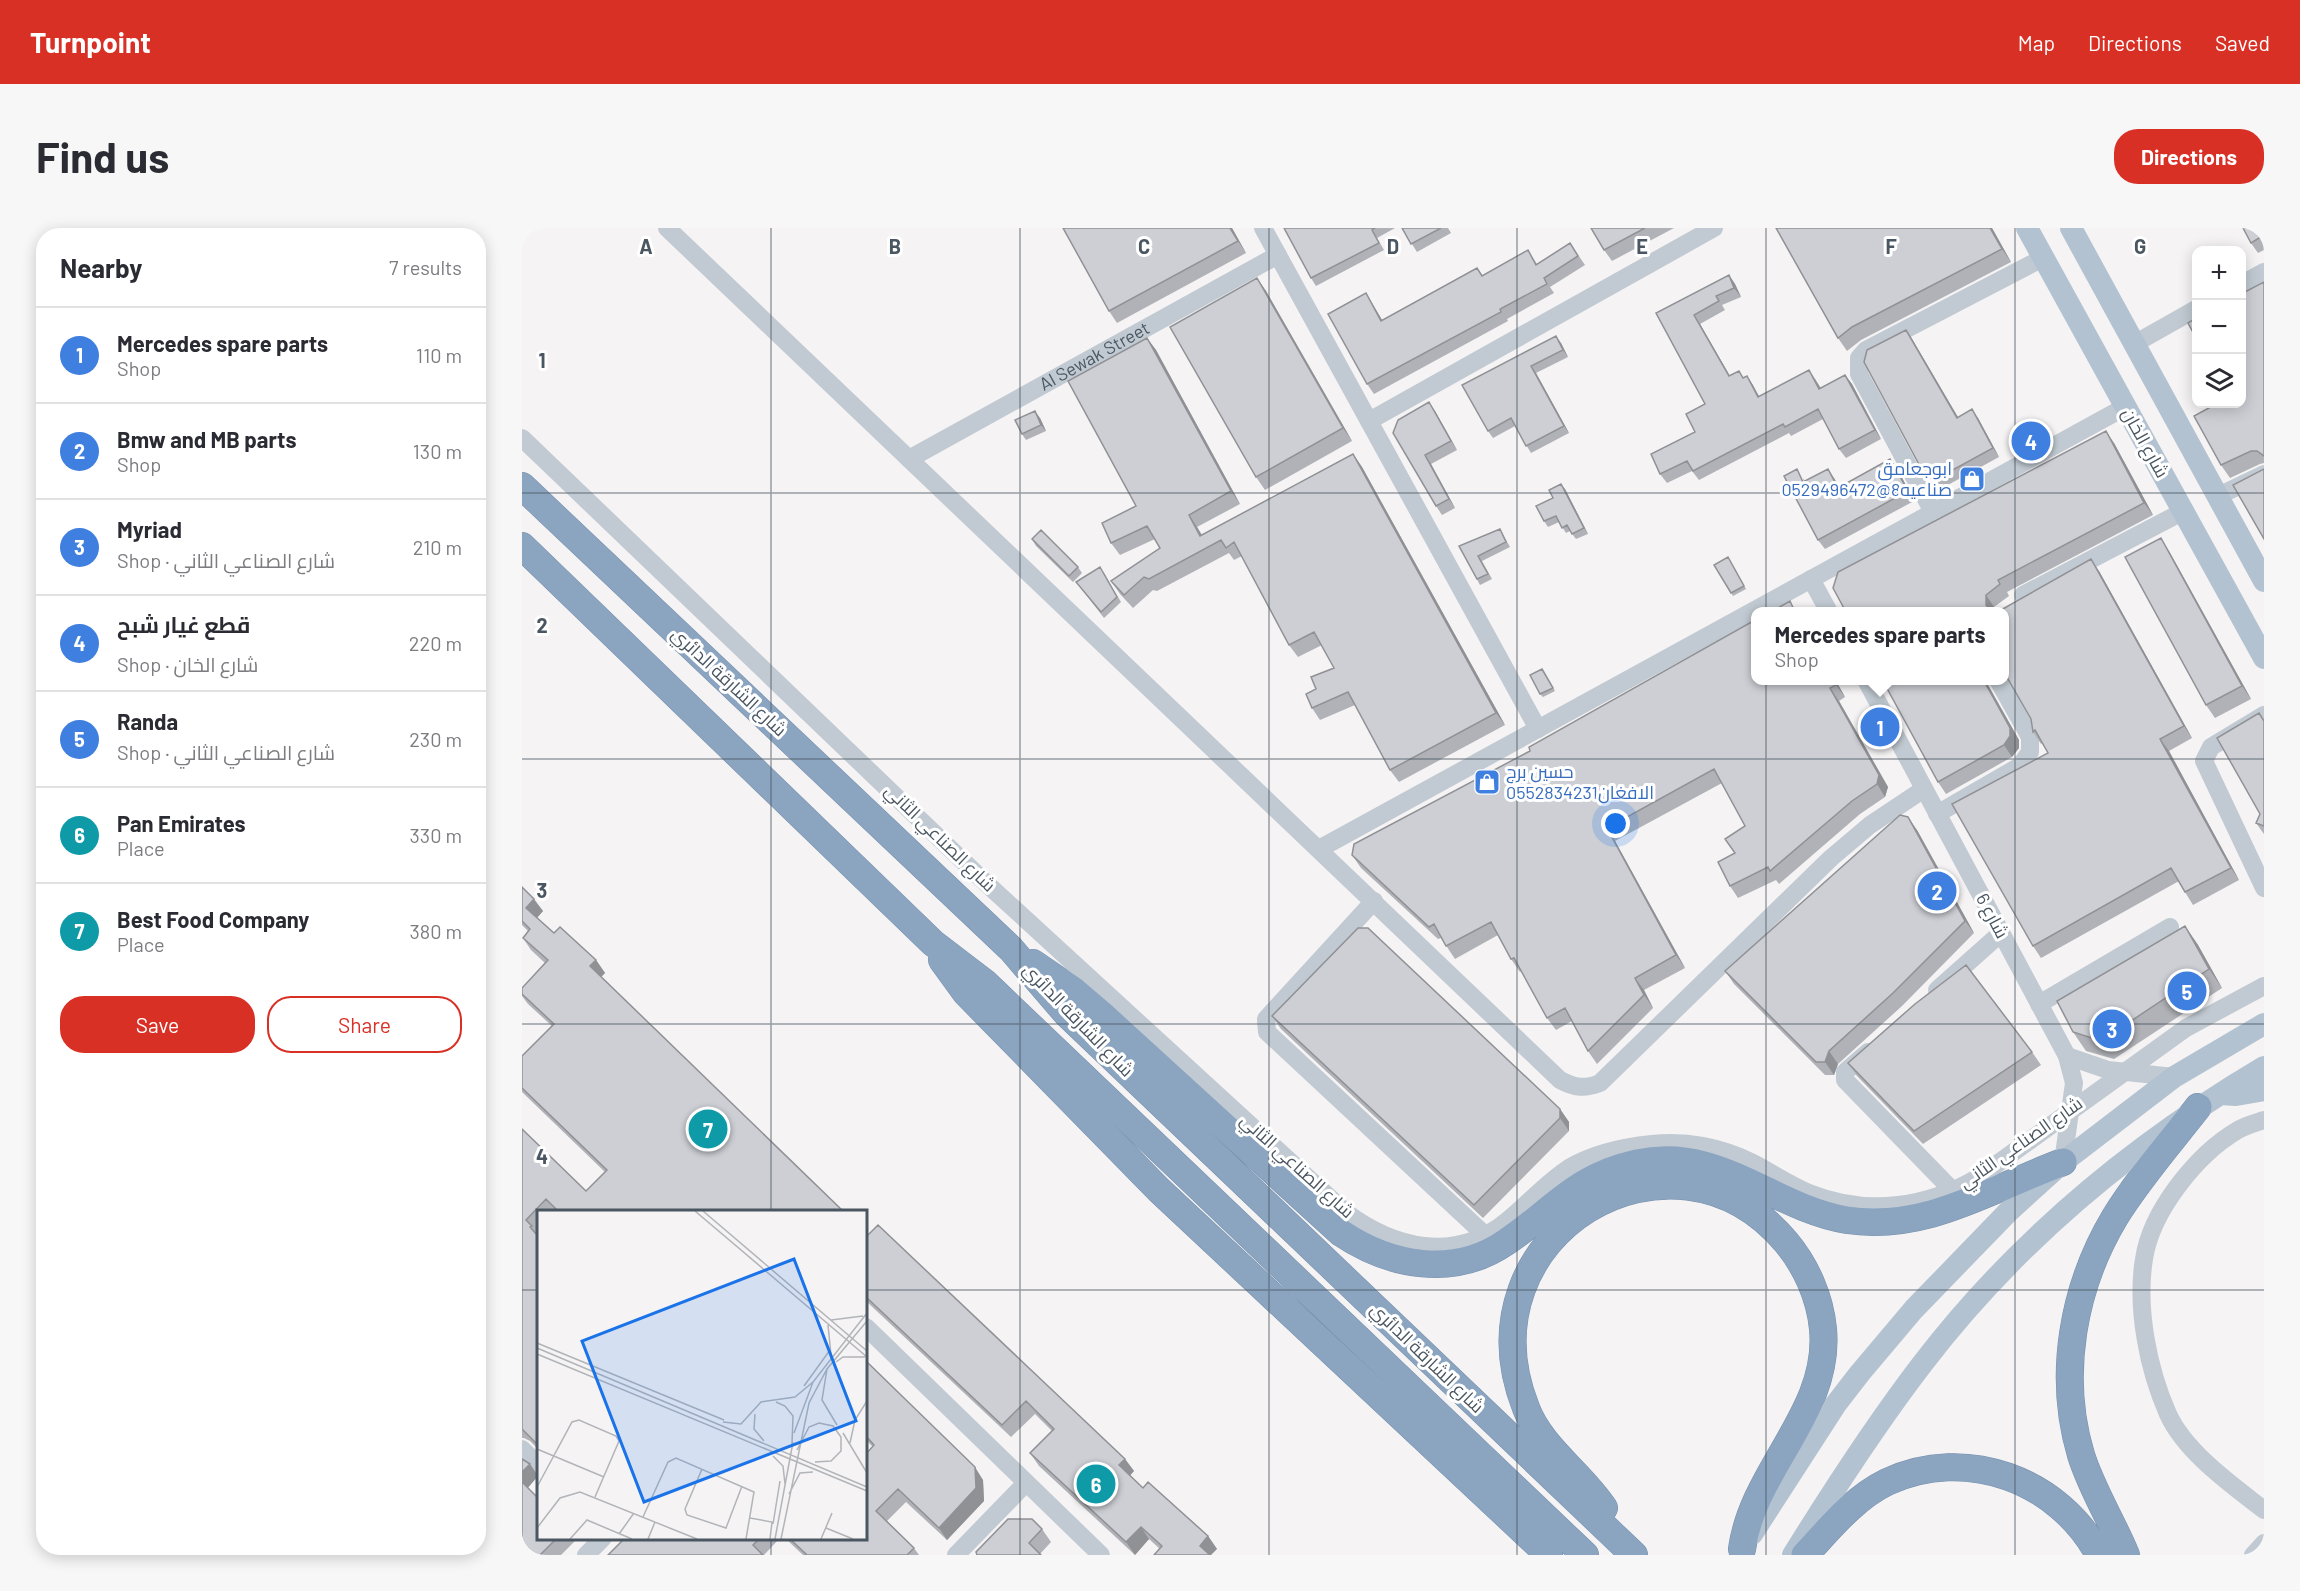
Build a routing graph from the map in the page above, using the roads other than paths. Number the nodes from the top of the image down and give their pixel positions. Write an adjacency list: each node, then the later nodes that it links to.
1 (667, 228): 15 (street)
2 (1263, 228): 6 (street)
3 (1714, 228): 13 (street)
4 (2026, 228): 7 (main road, شارع الخان)
5 (2071, 228): 11 (main road)
6 (1278, 255): 13 (street); 15 (street, Al Sewak Street)
7 (2043, 258): 12 (main road, شارع الخان); 19 (street)
8 (2264, 272): 9 (street)
9 (2246, 281)
10 (2192, 311): 11 (street)
11 (2134, 344): 18 (main road)
12 (2125, 407): 19 (street); 20 (main road, شارع الخان)
13 (1369, 421): 32 (street)
14 (522, 438): 57 (street, شارع الصناعي الثاني)
15 (909, 459): 35 (street)
16 (2264, 474): 18 (street)
17 (522, 486): 41 (highway, شارع الشارقة الدائري)
18 (2218, 496): 23 (main road)
19 (1933, 512): 22 (street)
20 (2182, 512): 24 (street); 28 (main road, شارع الخان)
21 (522, 546): 40 (highway, شارع الشارقة الدائري)
22 (1812, 579): 25 (street); 26 (street)
23 (2264, 581)
24 (2016, 603)
25 (1761, 607)
26 (1826, 607)
27 (1751, 612): 32 (street)
28 (2264, 658)
29 (1874, 685): 33 (street, شارع 6)
30 (2000, 685): 34 (street)
31 (2264, 715): 36 (street)
32 (1538, 729): 35 (street)
33 (1924, 789): 34 (street, شارع 6); 37 (street)
34 (1937, 814): 39 (street, شارع 6)
35 (1319, 849): 37 (street)
36 (2264, 888)
37 (1374, 902): 57 (street)
38 (2170, 927): 44 (street)
39 (2001, 933): 43 (street); 44 (street, شارع 6)
40 (933, 943): 70 (highway); 71 (highway, شارع الشارقة الدائري)
41 (1011, 949): 55 (highway); 65 (highway, شارع الشارقة الدائري)
42 (2264, 986): 49 (street, شارع الصناعي الثاني)
43 (1923, 1002)
44 (2039, 1004): 47 (street, شارع 6)
45 (2262, 1023): 50 (main road, شارع الصناعي الثاني)
46 (1880, 1041): 56 (street)
47 (2067, 1056): 49 (street); 53 (street, شارع 6)
48 (2264, 1068): 52 (main road)
49 (2122, 1072): 50 (street); 53 (street, شارع الصناعي الثاني)
50 (2174, 1077): 55 (main road, شارع الصناعي الثاني)
51 (2264, 1090): 52 (main road)
52 (2209, 1100): 72 (main road); 75 (highway)
53 (2069, 1110): 55 (street, شارع 6); 56 (street, شارع الصناعي الثاني)
54 (2264, 1120): 62 (street)
55 (2062, 1162): 66 (main road, شارع الصناعي الثاني)
56 (1953, 1191): 57 (street, شارع الصناعي الثاني)
57 (1485, 1235)
58 (873, 1341): 61 (street)
59 (522, 1449): 60 (street)
60 (537, 1464)
61 (1026, 1483): 68 (street); 69 (street)
62 (2264, 1510)
63 (602, 1540): 67 (street)
64 (2264, 1543): 76 (street)
65 (1628, 1550): 66 (highway)
66 (1740, 1552)
67 (586, 1555)
68 (956, 1555)
69 (1101, 1555)
70 (1549, 1555)
71 (1585, 1555)
72 (1793, 1555)
73 (1805, 1555): 74 (highway)
74 (2099, 1555)
75 (2126, 1555)
76 (2253, 1555)

